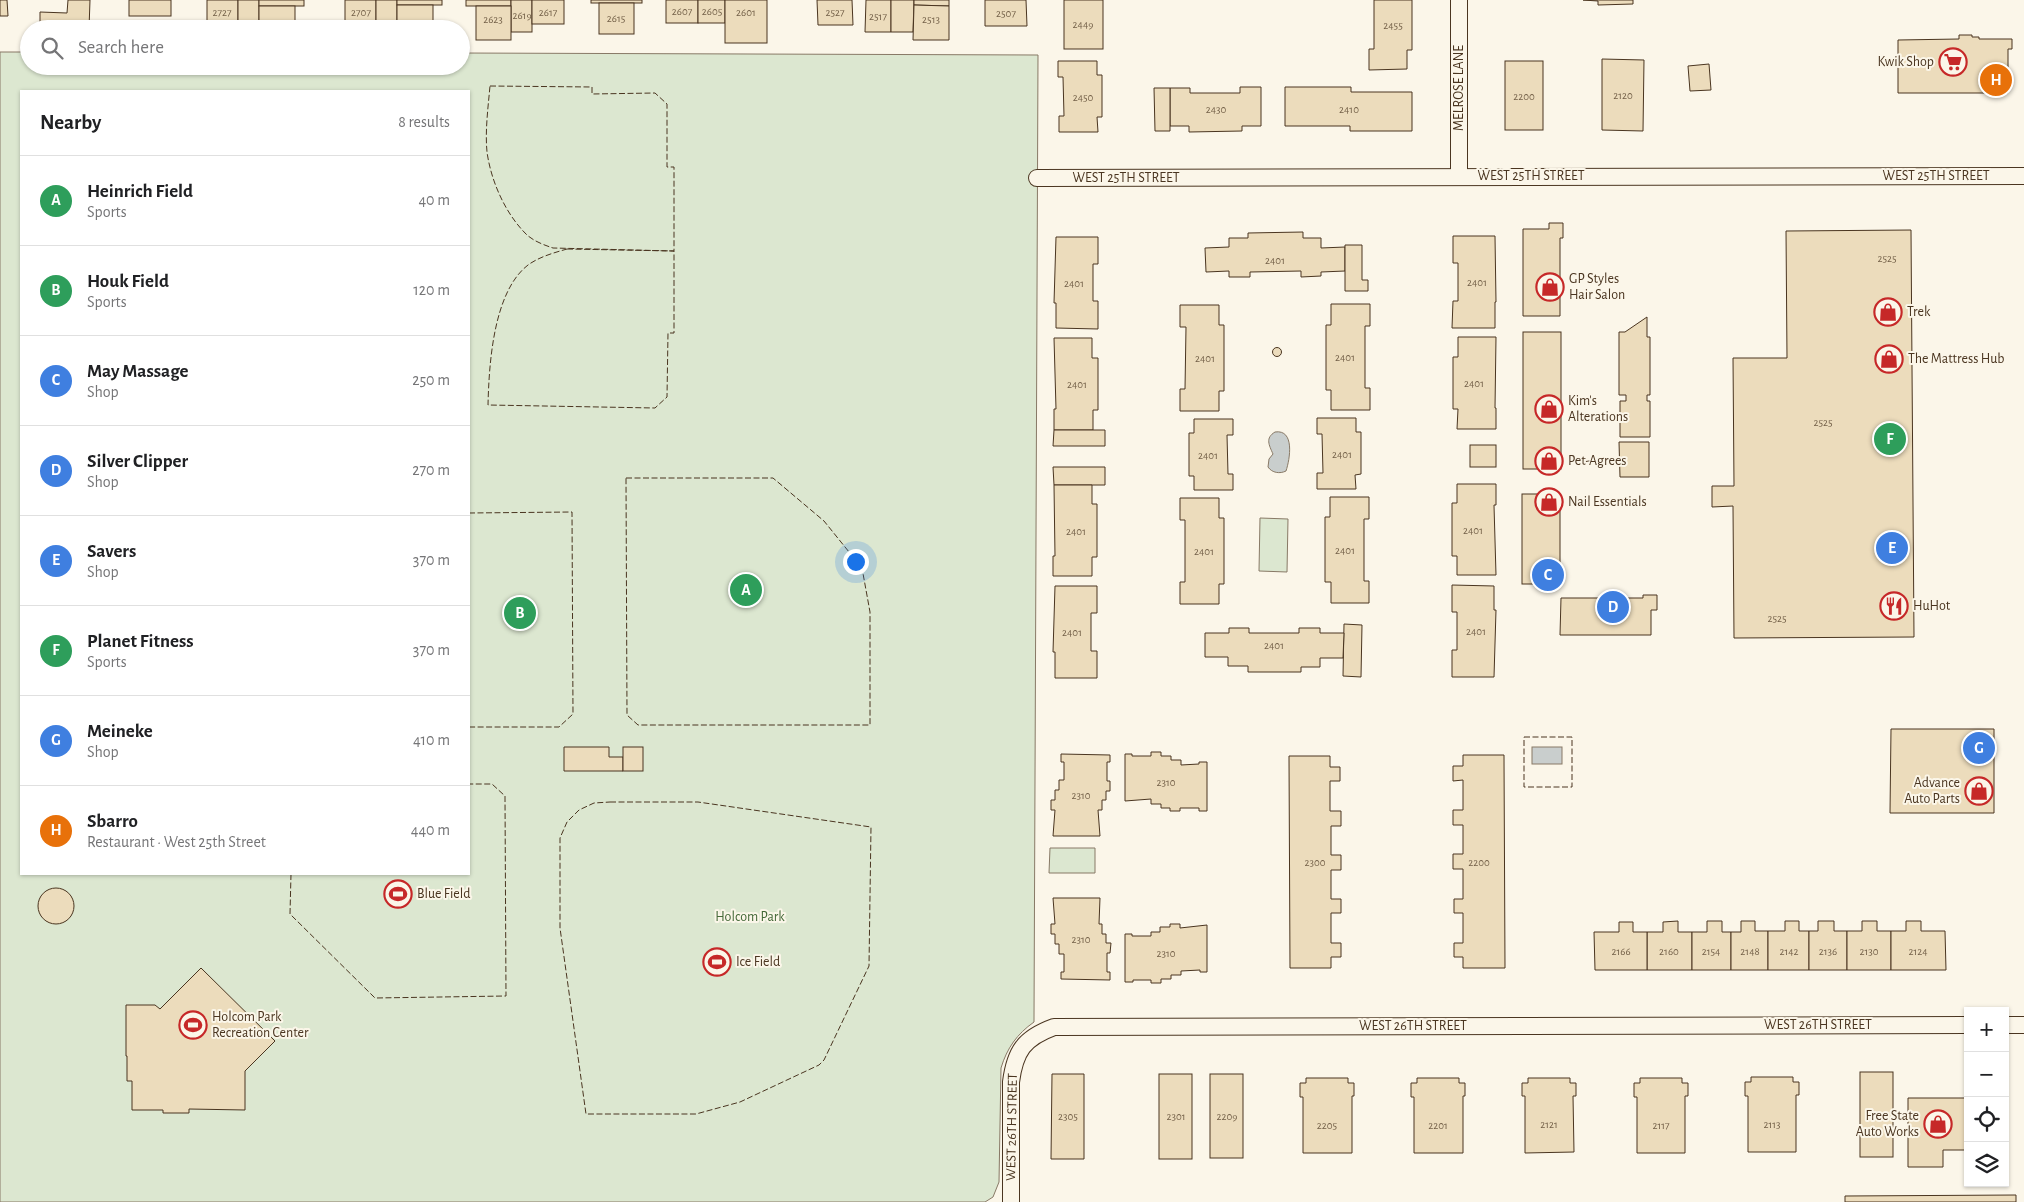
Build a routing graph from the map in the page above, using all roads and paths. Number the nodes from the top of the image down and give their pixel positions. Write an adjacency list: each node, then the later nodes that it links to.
1 (1459, 0): 2 (street, MELROSE LANE)
2 (1459, 176): 3 (street, WEST 25TH STREET); 4 (street, WEST 25TH STREET)
3 (2024, 176)
4 (1037, 178)
5 (1964, 1025): 8 (street, WEST 26TH STREET)
6 (2009, 1025): 7 (street)
7 (2024, 1025)
8 (1011, 1202)

